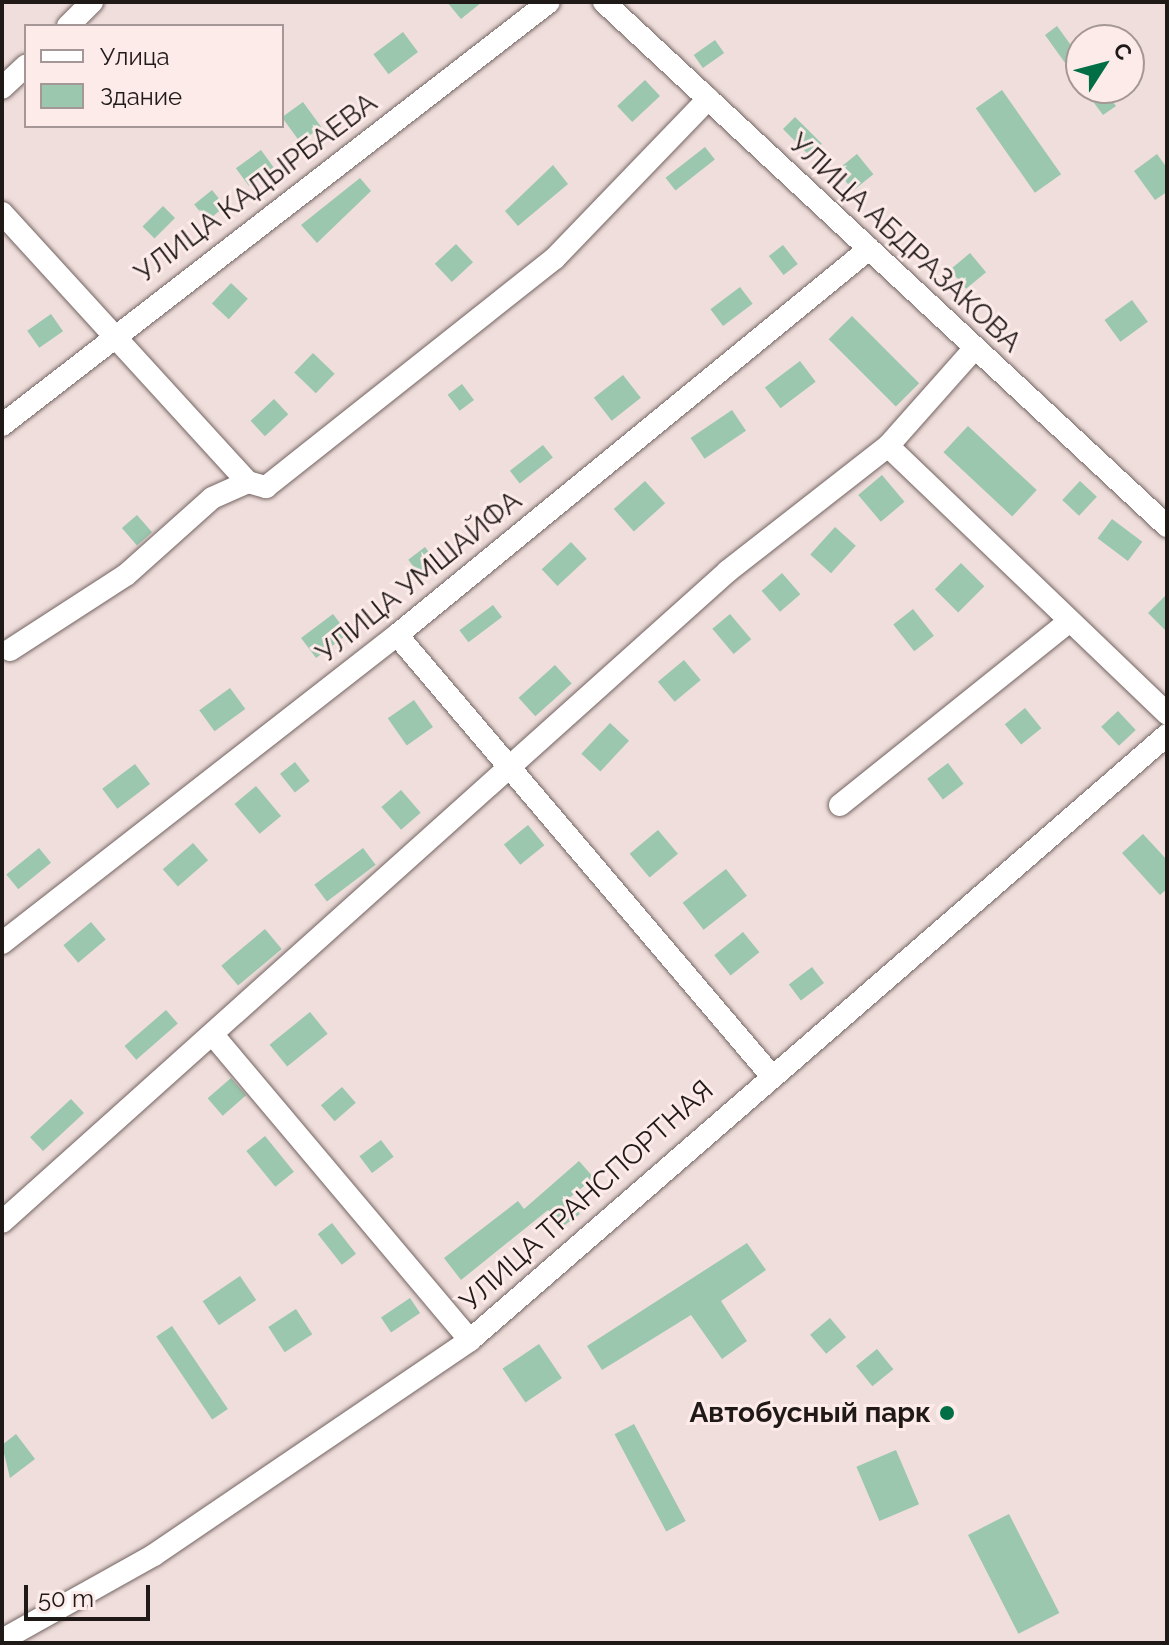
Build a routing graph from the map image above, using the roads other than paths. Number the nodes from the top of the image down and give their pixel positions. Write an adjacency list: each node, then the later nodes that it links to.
1 (92, 2): 4 (street)
2 (549, 2): 10 (street, УЛИЦА КАДЫРБАЕВА)
3 (604, 2): 7 (street, УЛИЦА АБДРАЗАКОВА)
4 (70, 24)
5 (24, 68): 6 (street)
6 (2, 88)
7 (708, 99): 9 (street, УЛИЦА АБДРАЗАКОВА); 14 (street)
8 (2, 213): 10 (street)
9 (869, 249): 11 (street, УЛИЦА АБДРАЗАКОВА); 17 (street, УЛИЦА УМШАЙФА)
10 (109, 338): 12 (street, УЛИЦА КАДЫРБАЕВА); 14 (street)
11 (974, 349): 13 (street); 15 (street, УЛИЦА АБДРАЗАКОВА)
12 (2, 425)
13 (888, 446): 16 (street); 21 (street)
14 (248, 482): 18 (street)
15 (1167, 526)
16 (1066, 624): 19 (street); 22 (street)
17 (397, 635): 21 (street); 23 (street, УЛИЦА УМШАЙФА)
18 (10, 650)
19 (1167, 714)
20 (1167, 735): 25 (street, УЛИЦА ТРАНСПОРТНАЯ)
21 (513, 769): 24 (street); 25 (street)
22 (840, 805)
23 (2, 943)
24 (213, 1035): 26 (street); 27 (street)
25 (770, 1074): 27 (street, УЛИЦА ТРАНСПОРТНАЯ)
26 (2, 1222)
27 (470, 1340): 28 (street, УЛИЦА ТРАНСПОРТНАЯ)
28 (2, 1640)

